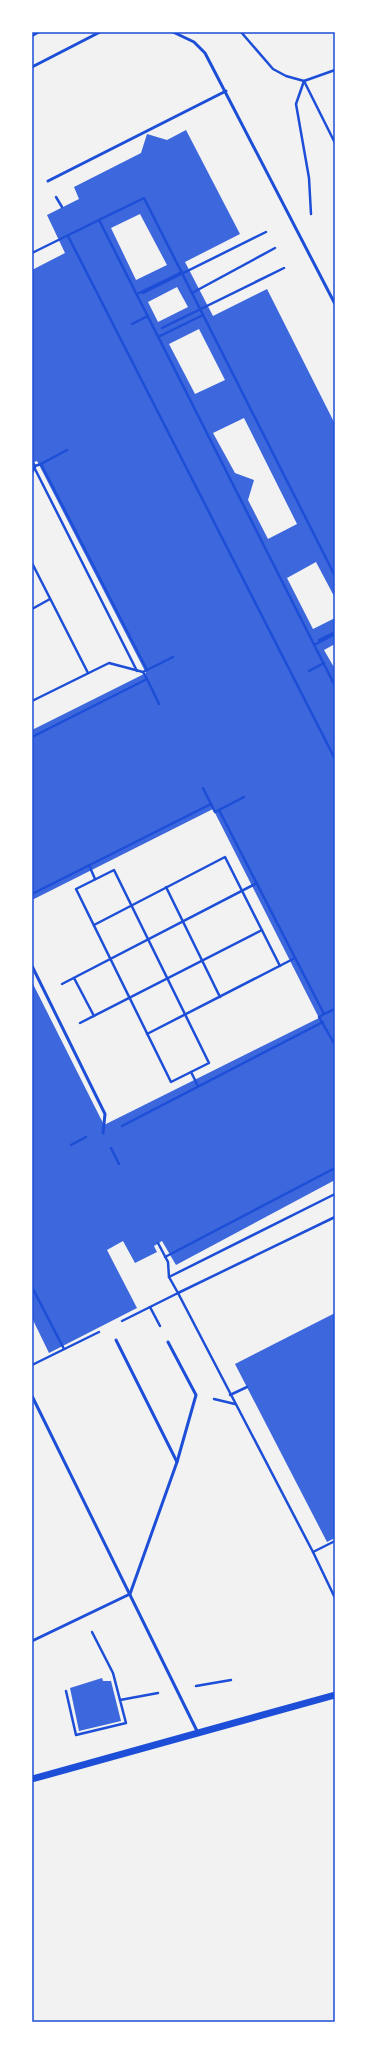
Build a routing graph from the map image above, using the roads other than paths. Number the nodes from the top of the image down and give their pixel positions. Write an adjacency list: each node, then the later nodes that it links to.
1 (100, 32): 3 (lane)
2 (173, 32): 4 (lane)
3 (32, 67)
4 (226, 92): 5 (lane); 6 (lane)
5 (48, 181)
6 (335, 304)
7 (32, 966): 8 (lane)
8 (103, 1133)
9 (116, 1340): 12 (lane)
10 (168, 1342): 12 (lane)
11 (32, 1396): 13 (lane)
12 (177, 1462): 13 (lane)
13 (130, 1594): 14 (lane); 16 (lane)
14 (32, 1641)
15 (335, 1695): 16 (street)
16 (198, 1733): 17 (street)
17 (32, 1780)

